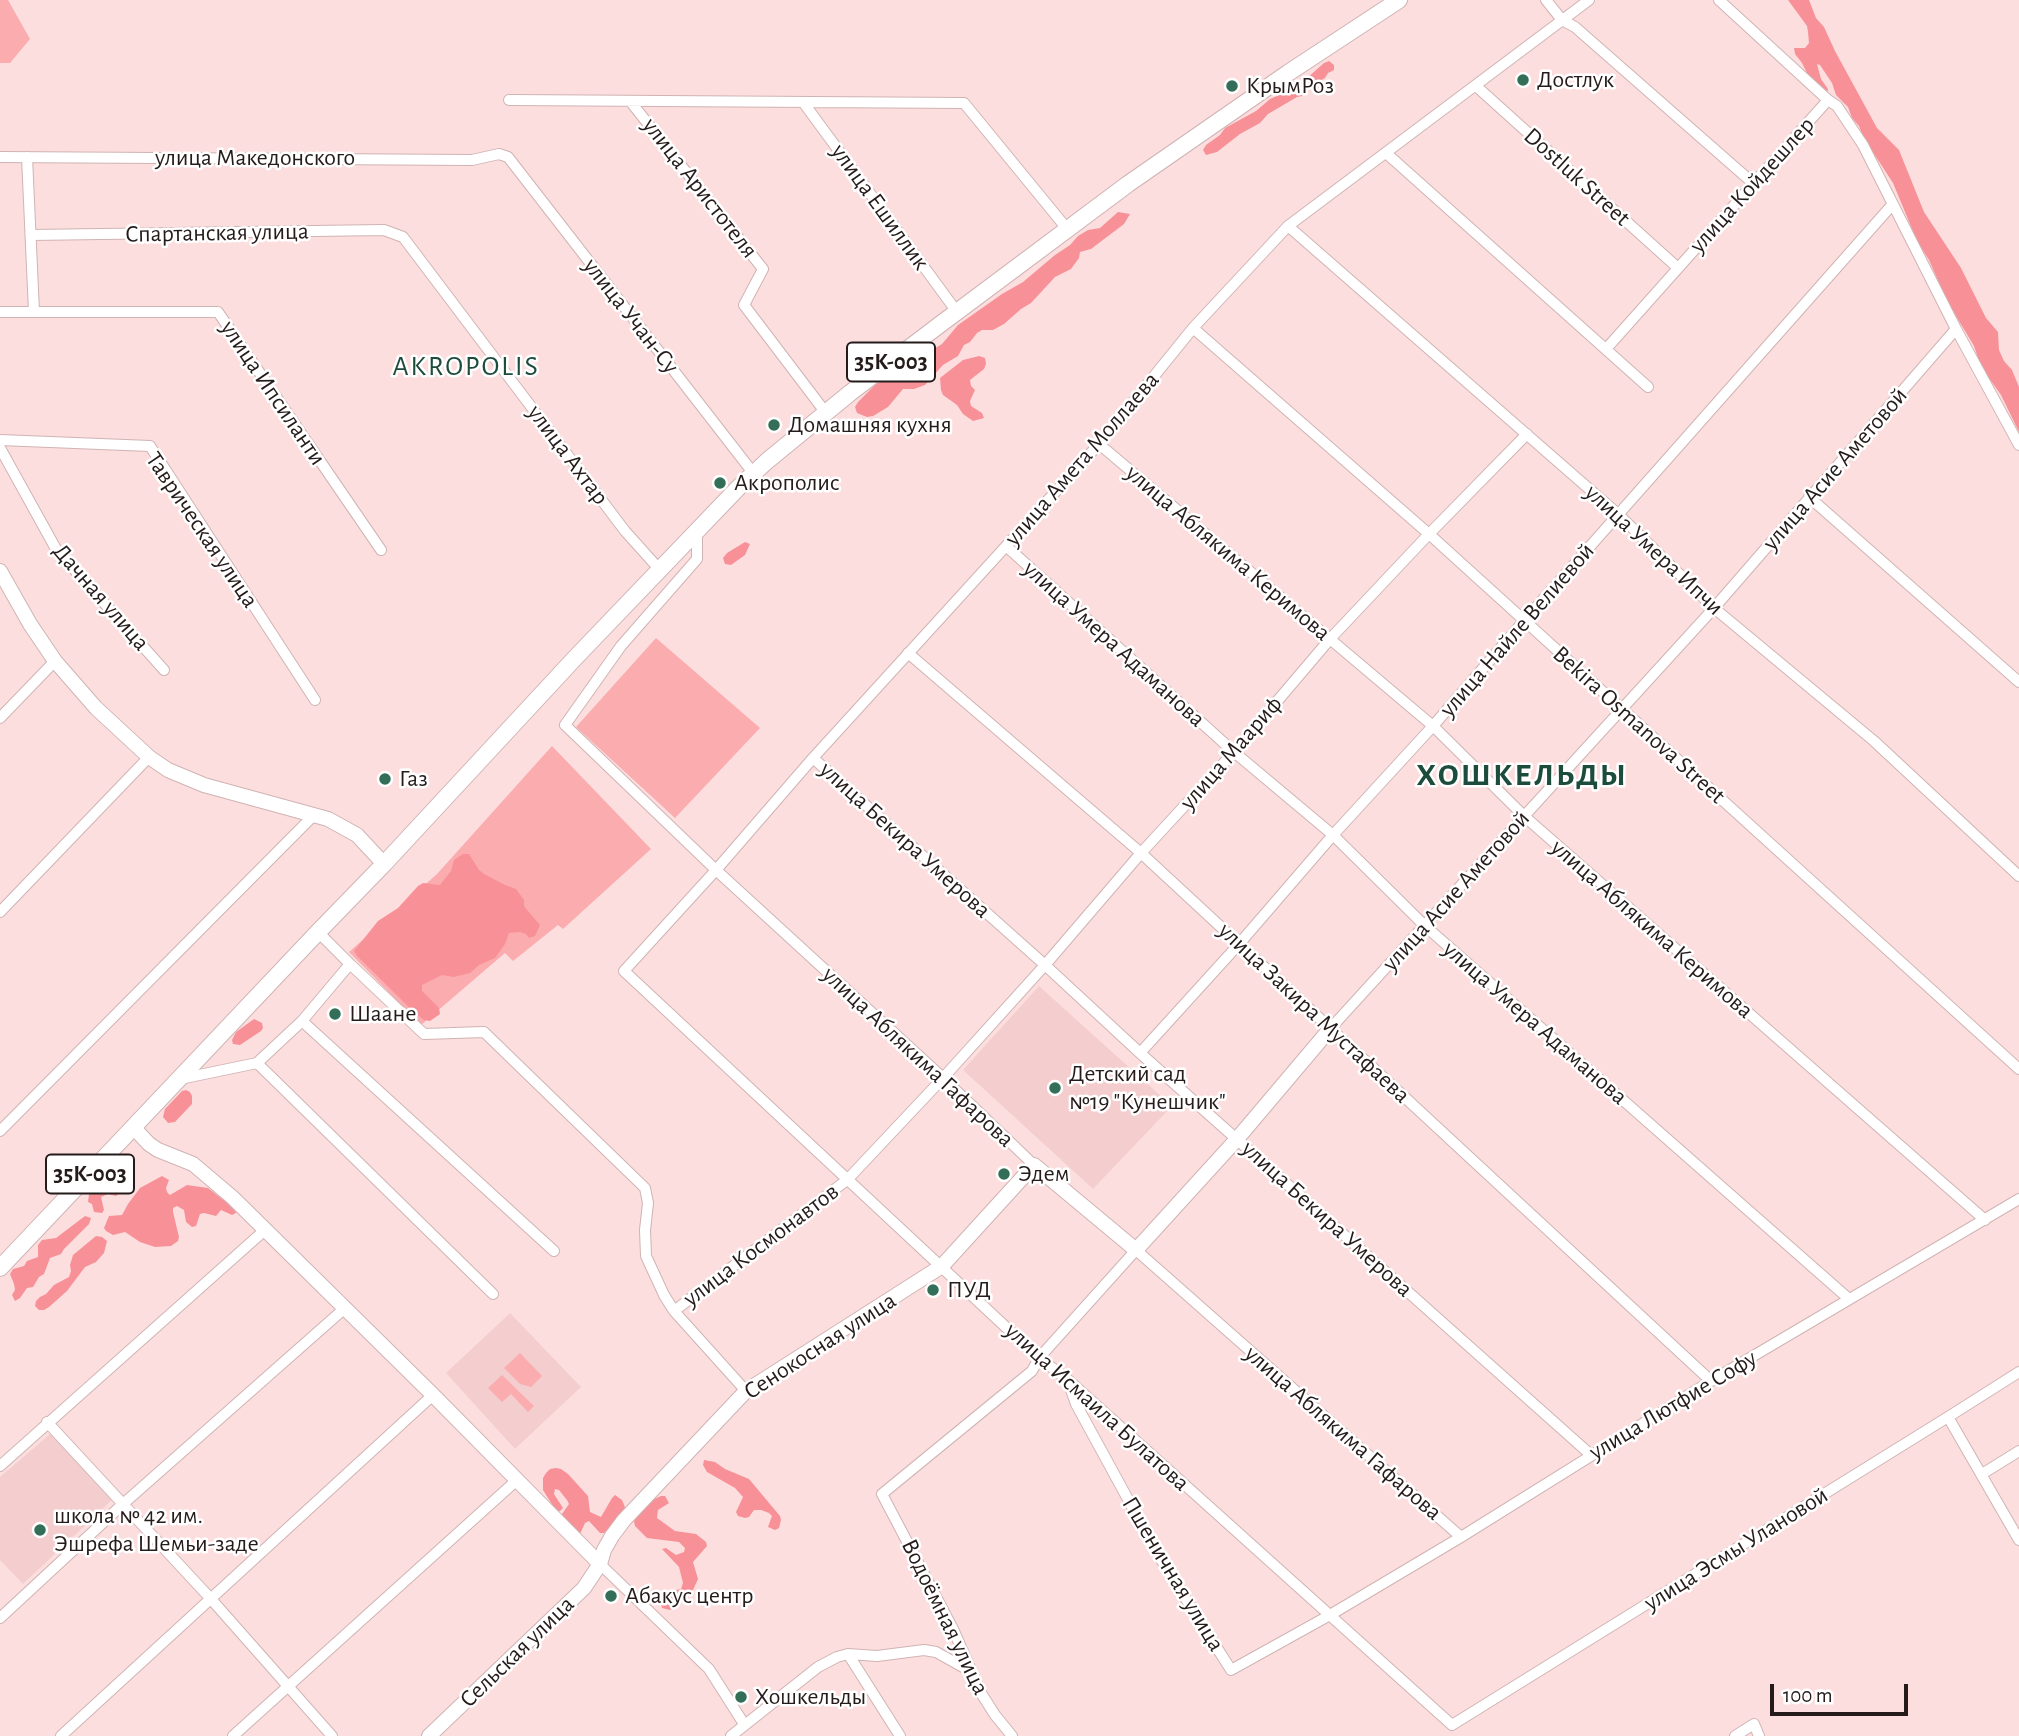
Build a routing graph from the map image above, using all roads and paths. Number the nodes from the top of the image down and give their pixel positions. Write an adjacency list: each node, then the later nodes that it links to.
1 (1399, 0): 18 (main road, 35К-003)
2 (1546, 0): 5 (street)
3 (1589, 0): 5 (street, улица Амета Моллаева)
4 (1719, 0): 8 (street, улица Койдешлер)
5 (1562, 20): 6 (street, улица Амета Моллаева); 15 (street)
6 (1476, 86): 11 (street, улица Амета Моллаева); 21 (street, Dostluk Street)
7 (509, 100): 9 (street)
8 (1828, 100): 15 (street, улица Койдешлер); 16 (street)
9 (630, 101): 10 (street); 29 (street, улица Аристотеля)
10 (803, 102): 18 (street); 23 (street, улица Ешиллик)
11 (1386, 153): 17 (street, улица Амета Моллаева); 27 (street)
12 (0, 157): 13 (street, улица Македонского)
13 (27, 157): 14 (street, улица Македонского); 19 (street)
14 (508, 157): 35 (street, улица Учан-Су)
15 (1754, 184): 21 (street, улица Койдешлер)
16 (1892, 205): 26 (street); 37 (street, улица Найле Велиевой)
17 (1288, 226): 25 (street, улица Амета Моллаева); 30 (street, улица Умера Ипчи)
18 (1068, 230): 23 (main road, 35К-003)
19 (31, 235): 20 (street, Спартанская улица); 22 (street)
20 (403, 237): 42 (street, улица Ахтар)
21 (1678, 268): 27 (street, улица Койдешлер)
22 (34, 312): 24 (street, улица Ипсиланти); 41 (street, улица Ипсиланти)
23 (957, 312): 29 (main road, 35К-003)
24 (0, 313)
25 (1193, 328): 32 (street, улица Амета Моллаева); 39 (street, Bekira Osmanova Street)
26 (1956, 330): 33 (street); 36 (street, улица Асие Аметовой)
27 (1606, 349): 28 (street)
28 (1648, 387)
29 (826, 413): 35 (main road, 35К-003)
30 (1527, 434): 37 (street, улица Умера Ипчи); 39 (street, улица Маариф)
31 (0, 440): 51 (street, Таврическая улица)
32 (1098, 444): 40 (street, улица Амета Моллаева); 46 (street, улица Аблякима Керимова)
33 (2019, 445)
34 (0, 448): 49 (street, Дачная улица)
35 (754, 474): 38 (main road, 35К-003)
36 (1809, 497): 44 (street, улица Асие Аметовой); 50 (street)
37 (1619, 515): 44 (street, улица Умера Ипчи); 45 (street, улица Найле Велиевой)
38 (697, 532): 42 (main road, 35К-003); 63 (street, улица Аблякима Гафарова)
39 (1429, 534): 45 (street, Bekira Osmanova Street); 46 (street, улица Маариф)
40 (1006, 546): 47 (street, улица Амета Моллаева); 55 (street, улица Умера Адаманова)
41 (381, 550)
42 (660, 570): 62 (main road, 35К-003)
43 (0, 571): 48 (main road)
44 (1714, 608): 52 (street, улица Асие Аметовой); 64 (street, улица Умера Ипчи)
45 (1524, 621): 52 (street, Bekira Osmanova Street); 54 (street, улица Найле Велиевой)
46 (1330, 639): 54 (street, улица Аблякима Керимова); 55 (street, улица Маариф)
47 (908, 653): 57 (street, улица Амета Моллаева); 61 (street, улица Закира Мустафаева)
48 (55, 661): 53 (street); 56 (main road)
49 (164, 670)
50 (2019, 682)
51 (315, 700)
52 (1621, 710): 59 (street, улица Асие Аметовой); 76 (street, Bekira Osmanova Street)
53 (0, 718)
54 (1433, 726): 59 (street, улица Аблякима Керимова); 60 (street, улица Найле Велиевой)
55 (1234, 752): 60 (street, улица Умера Адаманова); 61 (street, улица Маариф)
56 (149, 757): 58 (main road); 65 (street)
57 (813, 758): 63 (street, улица Амета Моллаева); 70 (street, улица Бекира Умерова)
58 (314, 815): 62 (main road); 80 (street)
59 (1524, 817): 66 (street, улица Асие Аметовой); 85 (street, улица Аблякима Керимова)
60 (1334, 835): 66 (street, улица Умера Адаманова); 68 (street, улица Найле Велиевой)
61 (1141, 853): 68 (street, улица Закира Мустафаева); 70 (street, улица Маариф)
62 (384, 864): 67 (main road, 35К-003)
63 (716, 870): 71 (street, улица Амета Моллаева); 77 (street, улица Аблякима Гафарова)
64 (2019, 876)
65 (0, 912)
66 (1424, 925): 73 (street, улица Асие Аметовой); 92 (street, улица Умера Адаманова)
67 (317, 932): 69 (street); 78 (main road, 35К-003)
68 (1239, 944): 73 (street, улица Закира Мустафаева); 74 (street, улица Найле Велиевой)
69 (350, 964): 72 (street); 94 (street)
70 (1045, 965): 74 (street, улица Бекира Умерова); 77 (street, улица Маариф)
71 (624, 971): 83 (street, улица Исмаила Булатова)
72 (302, 1021): 75 (street); 87 (street)
73 (1330, 1029): 81 (main road, улица Асие Аметовой); 98 (street, улица Закира Мустафаева)
74 (1140, 1053): 81 (street, улица Бекира Умерова)
75 (257, 1063): 78 (street); 91 (street)
76 (2019, 1069)
77 (943, 1078): 82 (street, улица Аблякима Гафарова); 83 (street, улица Космонавтов)
78 (180, 1079): 79 (main road, 35К-003)
79 (134, 1128): 86 (main road); 90 (main road, 35К-003)
80 (0, 1131)
81 (1237, 1139): 88 (main road, улица Асие Аметовой); 104 (street, улица Бекира Умерова)
82 (1034, 1165): 88 (main road, улица Аблякима Гафарова); 89 (main road)
83 (847, 1180): 89 (street, улица Исмаила Булатова); 94 (street, улица Космонавтов)
84 (2019, 1199): 85 (street, улица Лютфие Софу)
85 (1985, 1220): 92 (street, улица Лютфие Софу)
86 (266, 1229): 93 (main road); 102 (street)
87 (554, 1251)
88 (1136, 1251): 95 (street, улица Асие Аметовой); 109 (street, улица Аблякима Гафарова)
89 (942, 1266): 95 (street, улица Исмаила Булатова); 99 (main road, Сенокосная улица)
90 (0, 1268)
91 (493, 1294)
92 (1849, 1299): 98 (street, улица Лютфие Софу)
93 (345, 1308): 100 (main road); 108 (street)
94 (674, 1311): 99 (street)
95 (1040, 1358): 97 (street, улица Исмаила Булатова); 116 (street, Водоёмная улица)
96 (2019, 1371): 101 (street, улица Эсмы Улановой)
97 (1066, 1378): 113 (street, улица Исмаила Булатова); 113 (street, Пшеничная улица)
98 (1711, 1381): 104 (street, улица Лютфие Софу)
99 (746, 1391): 111 (main road, Сенокосная улица)
100 (433, 1395): 107 (main road); 112 (street)
101 (1948, 1417): 106 (street); 119 (street, улица Эсмы Улановой)
102 (47, 1422): 105 (street); 108 (street)
103 (2019, 1451): 106 (street)
104 (1591, 1455): 109 (street, улица Лютфие Софу)
105 (0, 1466)
106 (1982, 1474): 110 (street)
107 (517, 1479): 111 (main road); 117 (street)
108 (123, 1504): 112 (street); 114 (street)
109 (1461, 1537): 113 (street, улица Лютфие Софу)
110 (2019, 1540)
111 (600, 1564): 118 (street); 123 (main road, Сельская улица)
112 (211, 1599): 117 (street); 120 (street)
113 (1330, 1615): 119 (street, улица Исмаила Булатова)
114 (0, 1618)
115 (848, 1654): 116 (street); 118 (street); 125 (street)
116 (970, 1671): 126 (street, Водоёмная улица)
117 (288, 1688): 121 (street); 122 (street)
118 (744, 1724): 124 (street)
119 (1452, 1725)
120 (61, 1736)
121 (233, 1736)
122 (332, 1736)
123 (429, 1736)
124 (731, 1736)
125 (900, 1736)
126 (1012, 1736)
127 (1735, 1736): 128 (street)
128 (1759, 1736)

